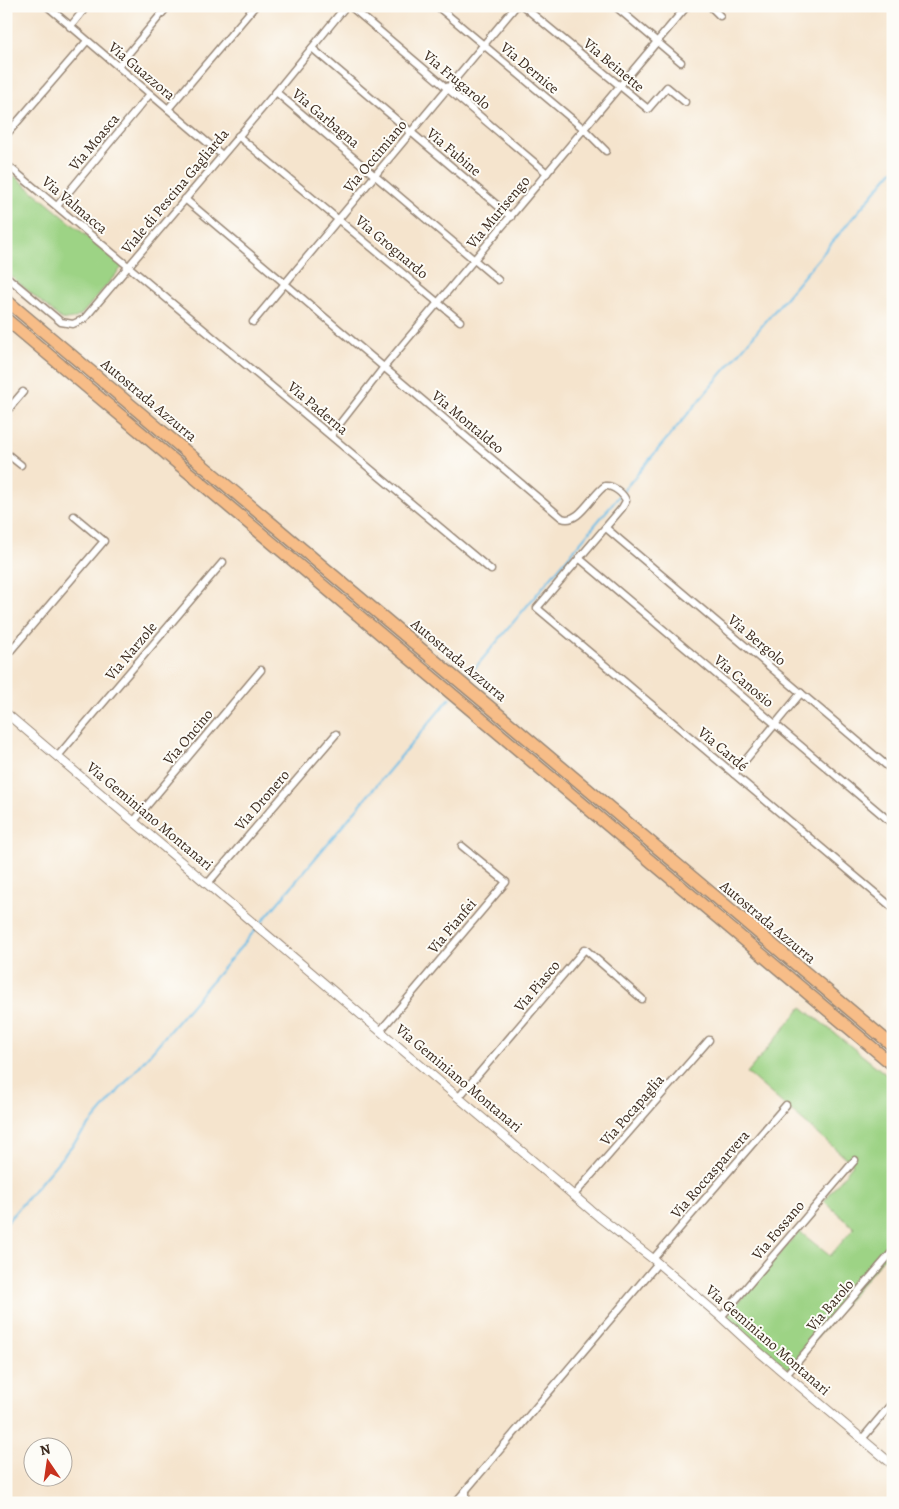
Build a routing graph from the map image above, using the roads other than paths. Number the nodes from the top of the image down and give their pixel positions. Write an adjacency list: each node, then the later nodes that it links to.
1 (46, 6): 14 (street, Via Guazzora)
2 (87, 6): 14 (street)
3 (168, 6): 20 (street)
4 (255, 6): 26 (street)
5 (346, 6): 18 (street, Viale di Pescina Gagliarda)
6 (350, 6): 22 (street, Via Frugarolo)
7 (437, 6): 17 (street, Via Dernice)
8 (516, 6): 17 (street, Via Occimiano)
9 (523, 6): 21 (street, Via Beinette)
10 (615, 6): 16 (street)
11 (687, 6): 16 (street, Via Murisengo)
12 (710, 6): 13 (street)
13 (720, 16)
14 (70, 26): 15 (street, Via Guazzora)
15 (87, 41): 20 (street, Via Guazzora); 29 (street)
16 (658, 42): 19 (street); 21 (street, Via Murisengo)
17 (483, 46): 22 (street, Via Occimiano); 27 (street, Via Dernice)
18 (312, 48): 23 (street, Viale di Pescina Gagliarda); 28 (street, Via Fubine)
19 (681, 62)
20 (118, 66): 24 (street, Via Guazzora)
21 (620, 86): 25 (street, Via Beinette); 27 (street, Via Murisengo)
22 (447, 88): 28 (street, Via Occimiano); 34 (street, Via Frugarolo)
23 (276, 92): 30 (street, Viale di Pescina Gagliarda); 35 (street, Via Garbagna)
24 (150, 94): 26 (street, Via Guazzora); 37 (street, Via Moasca)
25 (685, 102)
26 (168, 109): 32 (street, Via Guazzora)
27 (584, 130): 31 (street, Via Dernice); 34 (street, Via Murisengo)
28 (412, 132): 35 (street, Via Occimiano); 38 (street, Via Fubine)
29 (6, 135)
30 (238, 136): 32 (street, Viale di Pescina Gagliarda); 39 (street, Via Grognardo)
31 (606, 150)
32 (222, 155): 36 (street, Viale di Pescina Gagliarda)
33 (6, 164): 37 (street, Via Valmacca)
34 (547, 173): 38 (street, Via Murisengo)
35 (375, 175): 39 (street, Via Occimiano); 40 (street, Via Garbagna)
36 (185, 199): 41 (street, Viale di Pescina Gagliarda); 44 (street, Via Montaldeo)
37 (57, 206): 41 (street, Via Valmacca)
38 (511, 216): 40 (street, Via Murisengo)
39 (339, 219): 44 (street, Via Occimiano); 46 (street, Via Grognardo)
40 (474, 260): 43 (street, Via Garbagna); 46 (street, Via Murisengo)
41 (128, 266): 42 (street, Viale di Pescina Gagliarda); 53 (street, Via Paderna)
42 (6, 276)
43 (498, 280)
44 (284, 284): 49 (street, Via Occimiano); 50 (street, Via Montaldeo)
45 (6, 300): 79 (highway, Autostrada Azzurra)
46 (438, 303): 48 (street, Via Grognardo); 50 (street, Via Murisengo)
47 (6, 319): 80 (highway, Autostrada Azzurra)
48 (460, 321)
49 (253, 322)
50 (384, 367): 53 (street, Via Murisengo); 57 (street, Via Montaldeo)
51 (23, 392): 52 (street)
52 (6, 412)
53 (331, 435): 60 (street, Via Paderna)
54 (6, 453): 55 (street)
55 (21, 465)
56 (74, 516): 62 (street)
57 (606, 528): 58 (street, Via Montaldeo); 64 (street, Via Bergolo)
58 (579, 558): 61 (street, Via Montaldeo); 66 (street, Via Canosio)
59 (223, 562): 68 (street, Via Narzole)
60 (491, 570)
61 (537, 608): 70 (street, Via Cardé)
62 (6, 656)
63 (261, 670): 71 (street, Via Oncino)
64 (801, 693): 66 (street); 69 (street, Via Bergolo)
65 (6, 713): 68 (street, Via Geminiano Montanari)
66 (776, 724): 70 (street); 72 (street, Via Canosio)
67 (336, 734): 74 (street, Via Dronero)
68 (58, 756): 71 (street, Via Geminiano Montanari)
69 (893, 771)
70 (734, 774): 75 (street, Via Cardé)
71 (134, 820): 74 (street, Via Geminiano Montanari)
72 (893, 824)
73 (462, 846): 77 (street, Via Pianfei)
74 (208, 883): 77 (street, Via Geminiano Montanari)
75 (893, 908)
76 (642, 999): 81 (street, Via Piasco)
77 (381, 1030): 81 (street, Via Geminiano Montanari)
78 (709, 1040): 84 (street, Via Pocapaglia)
79 (892, 1046)
80 (893, 1066)
81 (460, 1097): 84 (street, Via Geminiano Montanari)
82 (786, 1104): 86 (street, Via Roccasparvera)
83 (854, 1160): 87 (street, Via Fossano)
84 (574, 1195): 86 (street, Via Geminiano Montanari)
85 (893, 1252): 88 (street, Via Barolo)
86 (655, 1261): 87 (street, Via Geminiano Montanari); 92 (street, Via Roccasparvera)
87 (722, 1317): 88 (street, Via Geminiano Montanari)
88 (786, 1375): 90 (street, Via Geminiano Montanari)
89 (893, 1402): 90 (street)
90 (862, 1439): 91 (street, Via Geminiano Montanari)
91 (893, 1465)
92 (466, 1490): 93 (street, Via Roccasparvera); 94 (street)
93 (455, 1503)
94 (466, 1503)

